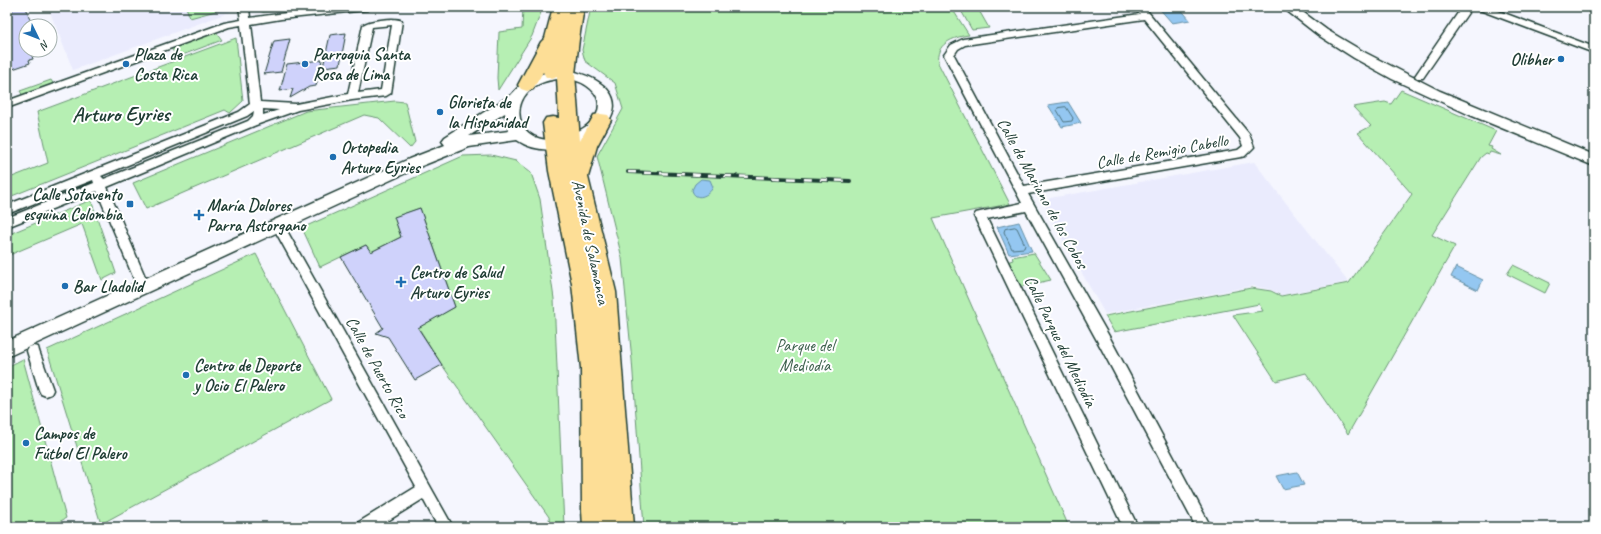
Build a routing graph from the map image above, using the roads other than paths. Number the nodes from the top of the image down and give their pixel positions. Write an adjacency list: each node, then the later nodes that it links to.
1 (244, 7): 11 (street)
2 (367, 7): 11 (street)
3 (561, 7): 12 (highway, Avenida de Salamanca)
4 (576, 7): 14 (highway, Avenida de Salamanca)
5 (1139, 7): 10 (street, Calle de Remigio Cabello)
6 (1288, 7): 27 (main road)
7 (1305, 7): 15 (main road)
8 (1467, 7): 15 (street)
9 (1480, 7): 13 (street)
10 (1146, 16): 31 (street, Calle de Mariano de los Cobos); 31 (street, Calle de Remigio Cabello)
11 (245, 22): 19 (street); 20 (street)
12 (554, 36): 14 (highway, Avenida de Salamanca); 16 (highway)
13 (1594, 50)
14 (559, 75): 16 (main road); 22 (main road); 25 (highway, Avenida de Salamanca)
15 (1420, 76): 26 (main road)
16 (527, 85): 18 (main road)
17 (352, 97): 17 (street); 21 (street)
18 (515, 99): 24 (main road); 28 (main road)
19 (7, 105)
20 (255, 105): 21 (street); 23 (street); 30 (street)
21 (296, 107): 23 (street)
22 (601, 120): 25 (main road); 29 (highway)
23 (252, 122): 30 (street)
24 (519, 135): 25 (main road); 28 (main road)
25 (562, 143): 29 (highway, Avenida de Salamanca); 41 (highway, Avenida de Salamanca)
26 (1594, 148)
27 (1594, 161)
28 (414, 163): 35 (main road)
29 (579, 179): 44 (highway, Avenida de Salamanca)
30 (98, 180): 33 (street); 34 (street); 36 (street)
31 (1020, 191): 32 (street, Calle de Mariano de los Cobos)
32 (1029, 206): 45 (street, Calle Parque del Mediodía); 46 (street, Calle de Mariano de los Cobos)
33 (7, 210)
34 (7, 223)
35 (278, 225): 36 (main road); 40 (street, Calle de Puerto Rico)
36 (143, 286): 37 (main road)
37 (7, 349)
38 (33, 351): 39 (street)
39 (46, 390)
40 (425, 490): 42 (street); 43 (street, Calle de Puerto Rico)
41 (593, 521)
42 (364, 527)
43 (446, 527)
44 (620, 527)
45 (1132, 527)
46 (1204, 527)

